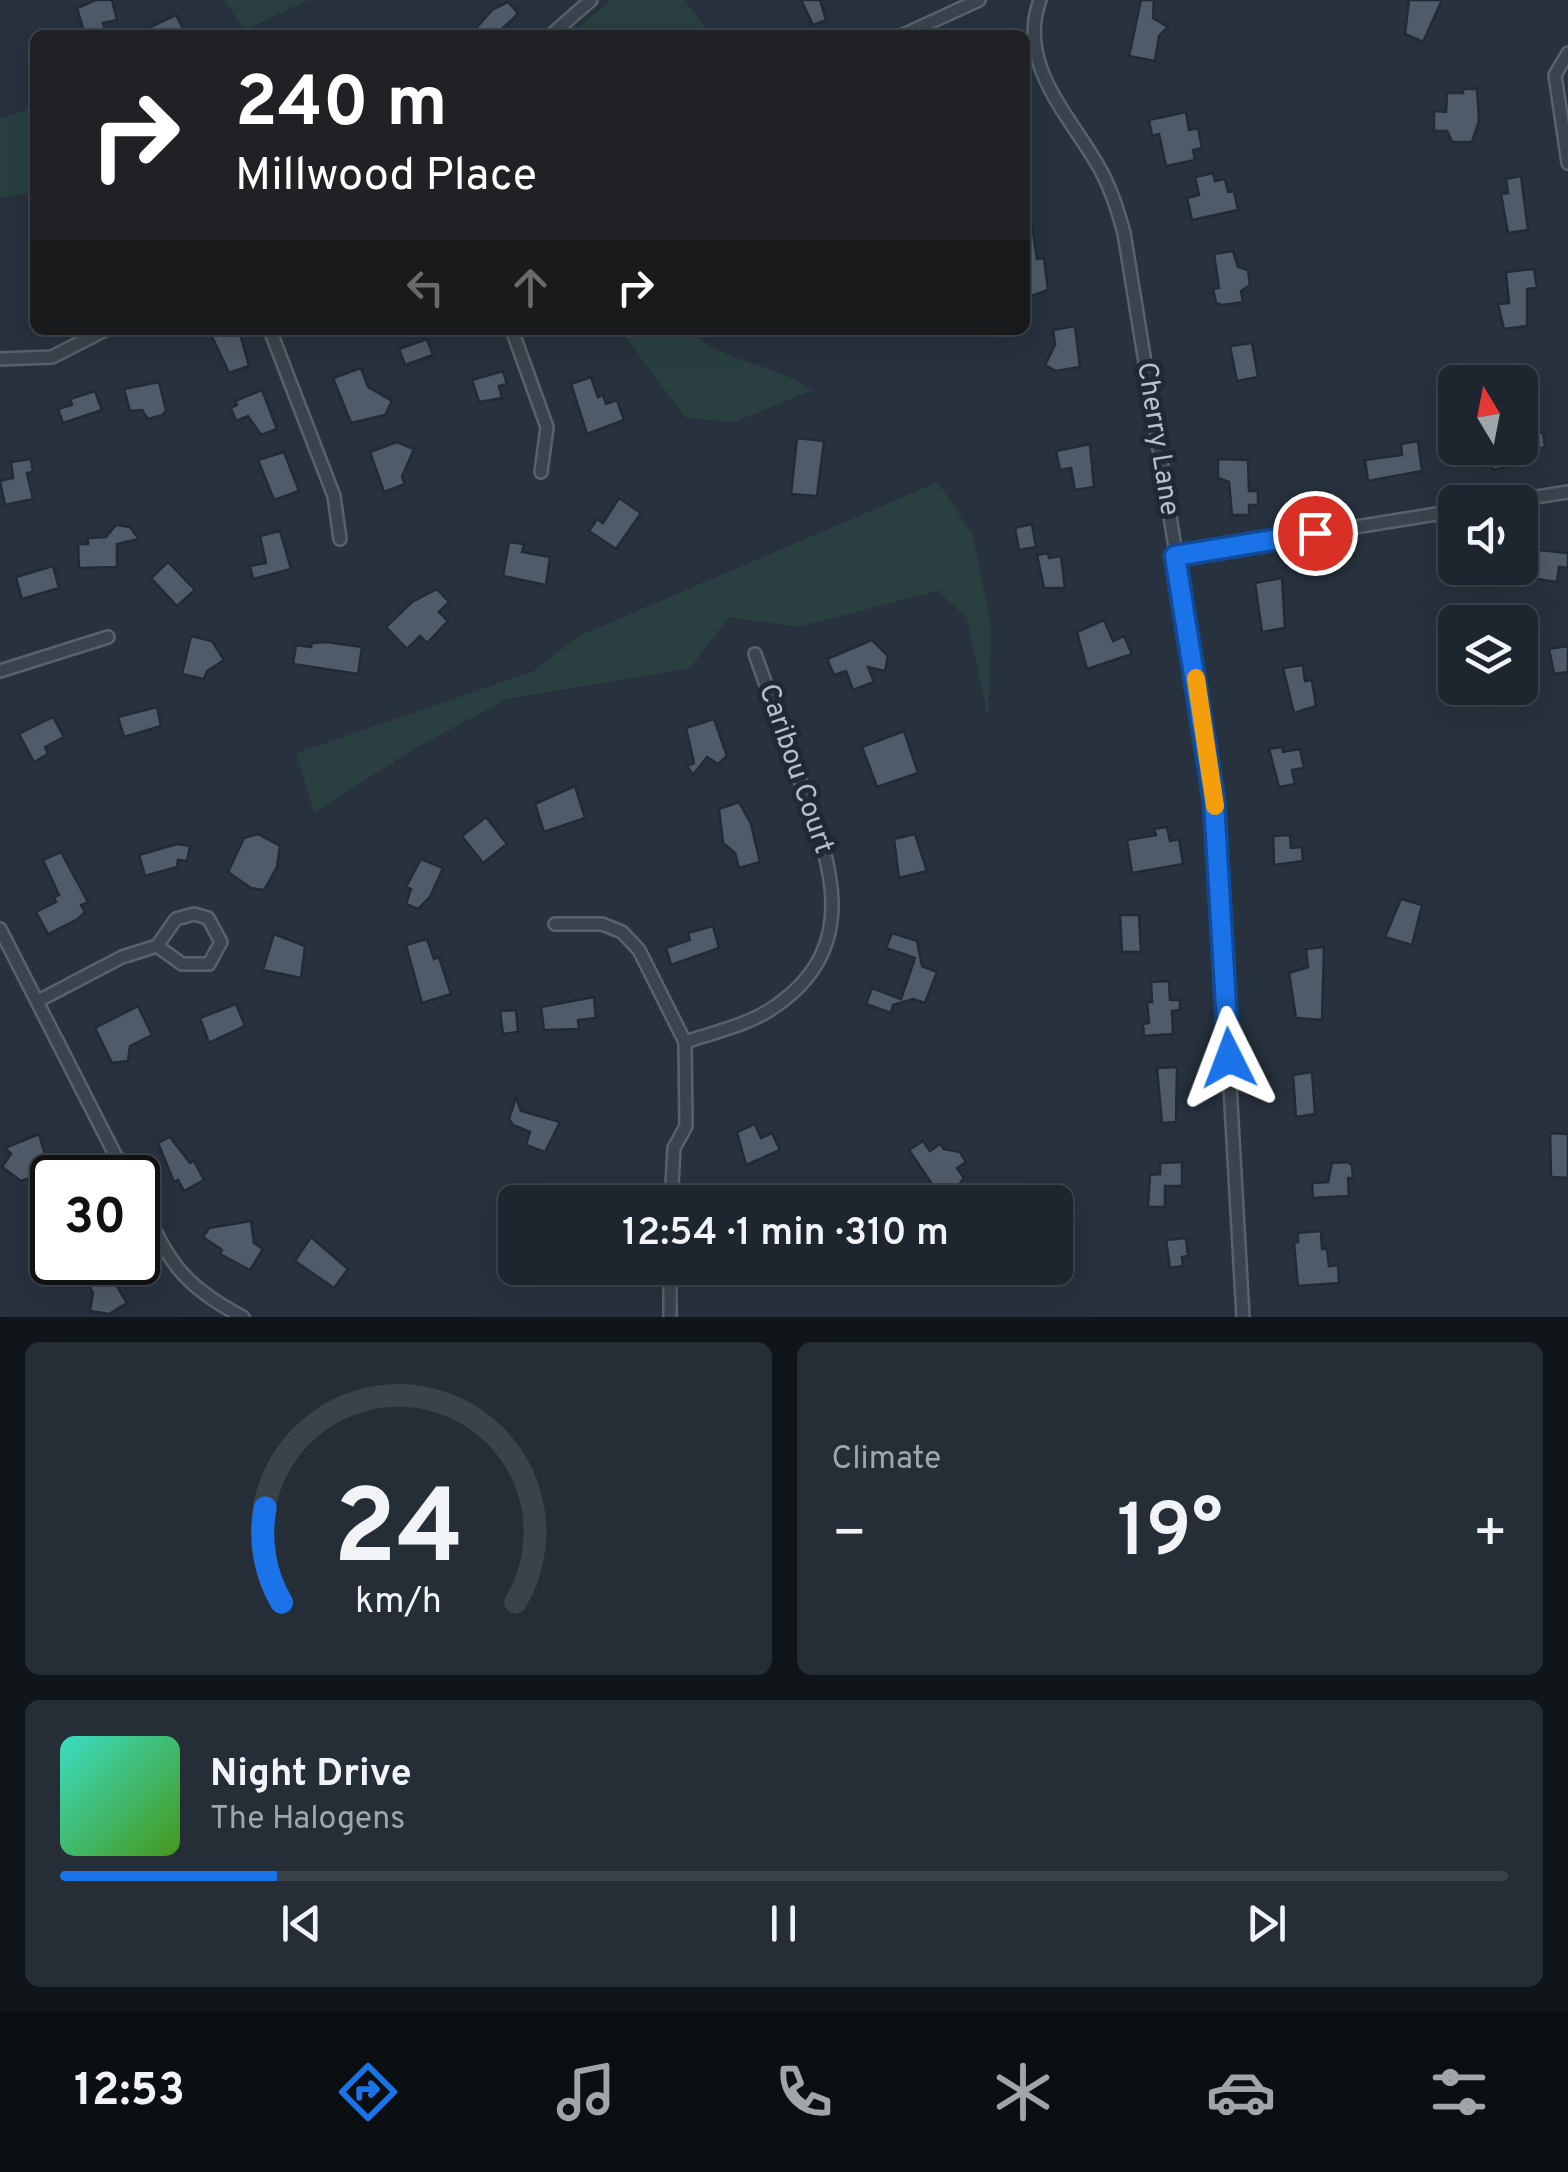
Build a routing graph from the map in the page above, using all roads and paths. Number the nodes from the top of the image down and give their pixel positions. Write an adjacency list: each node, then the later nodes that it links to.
1 (591, 0): 4 (street)
2 (979, 0): 5 (street)
3 (1040, 0): 17 (street, Cherry Lane)
4 (557, 30)
5 (913, 30)
6 (1568, 53): 7 (street)
7 (1568, 163)
8 (95, 335): 11 (street)
9 (272, 335): 16 (street)
10 (514, 335): 12 (street)
11 (0, 360)
12 (541, 472)
13 (1568, 492): 14 (street)
14 (1538, 497)
15 (1438, 513): 17 (street)
16 (340, 539)
17 (1175, 556): 32 (street, Cherry Lane)
18 (108, 637): 20 (street)
19 (754, 654): 25 (street, Caribou Court)
20 (0, 671)
21 (555, 924): 25 (street)
22 (0, 929): 24 (street)
23 (157, 946): 23 (street); 24 (street)
24 (38, 1001): 26 (street)
25 (685, 1042): 27 (street)
26 (116, 1155)
27 (672, 1185)
28 (160, 1240): 30 (street)
29 (670, 1285): 31 (street)
30 (243, 1317)
31 (670, 1317)
32 (1244, 1317)

